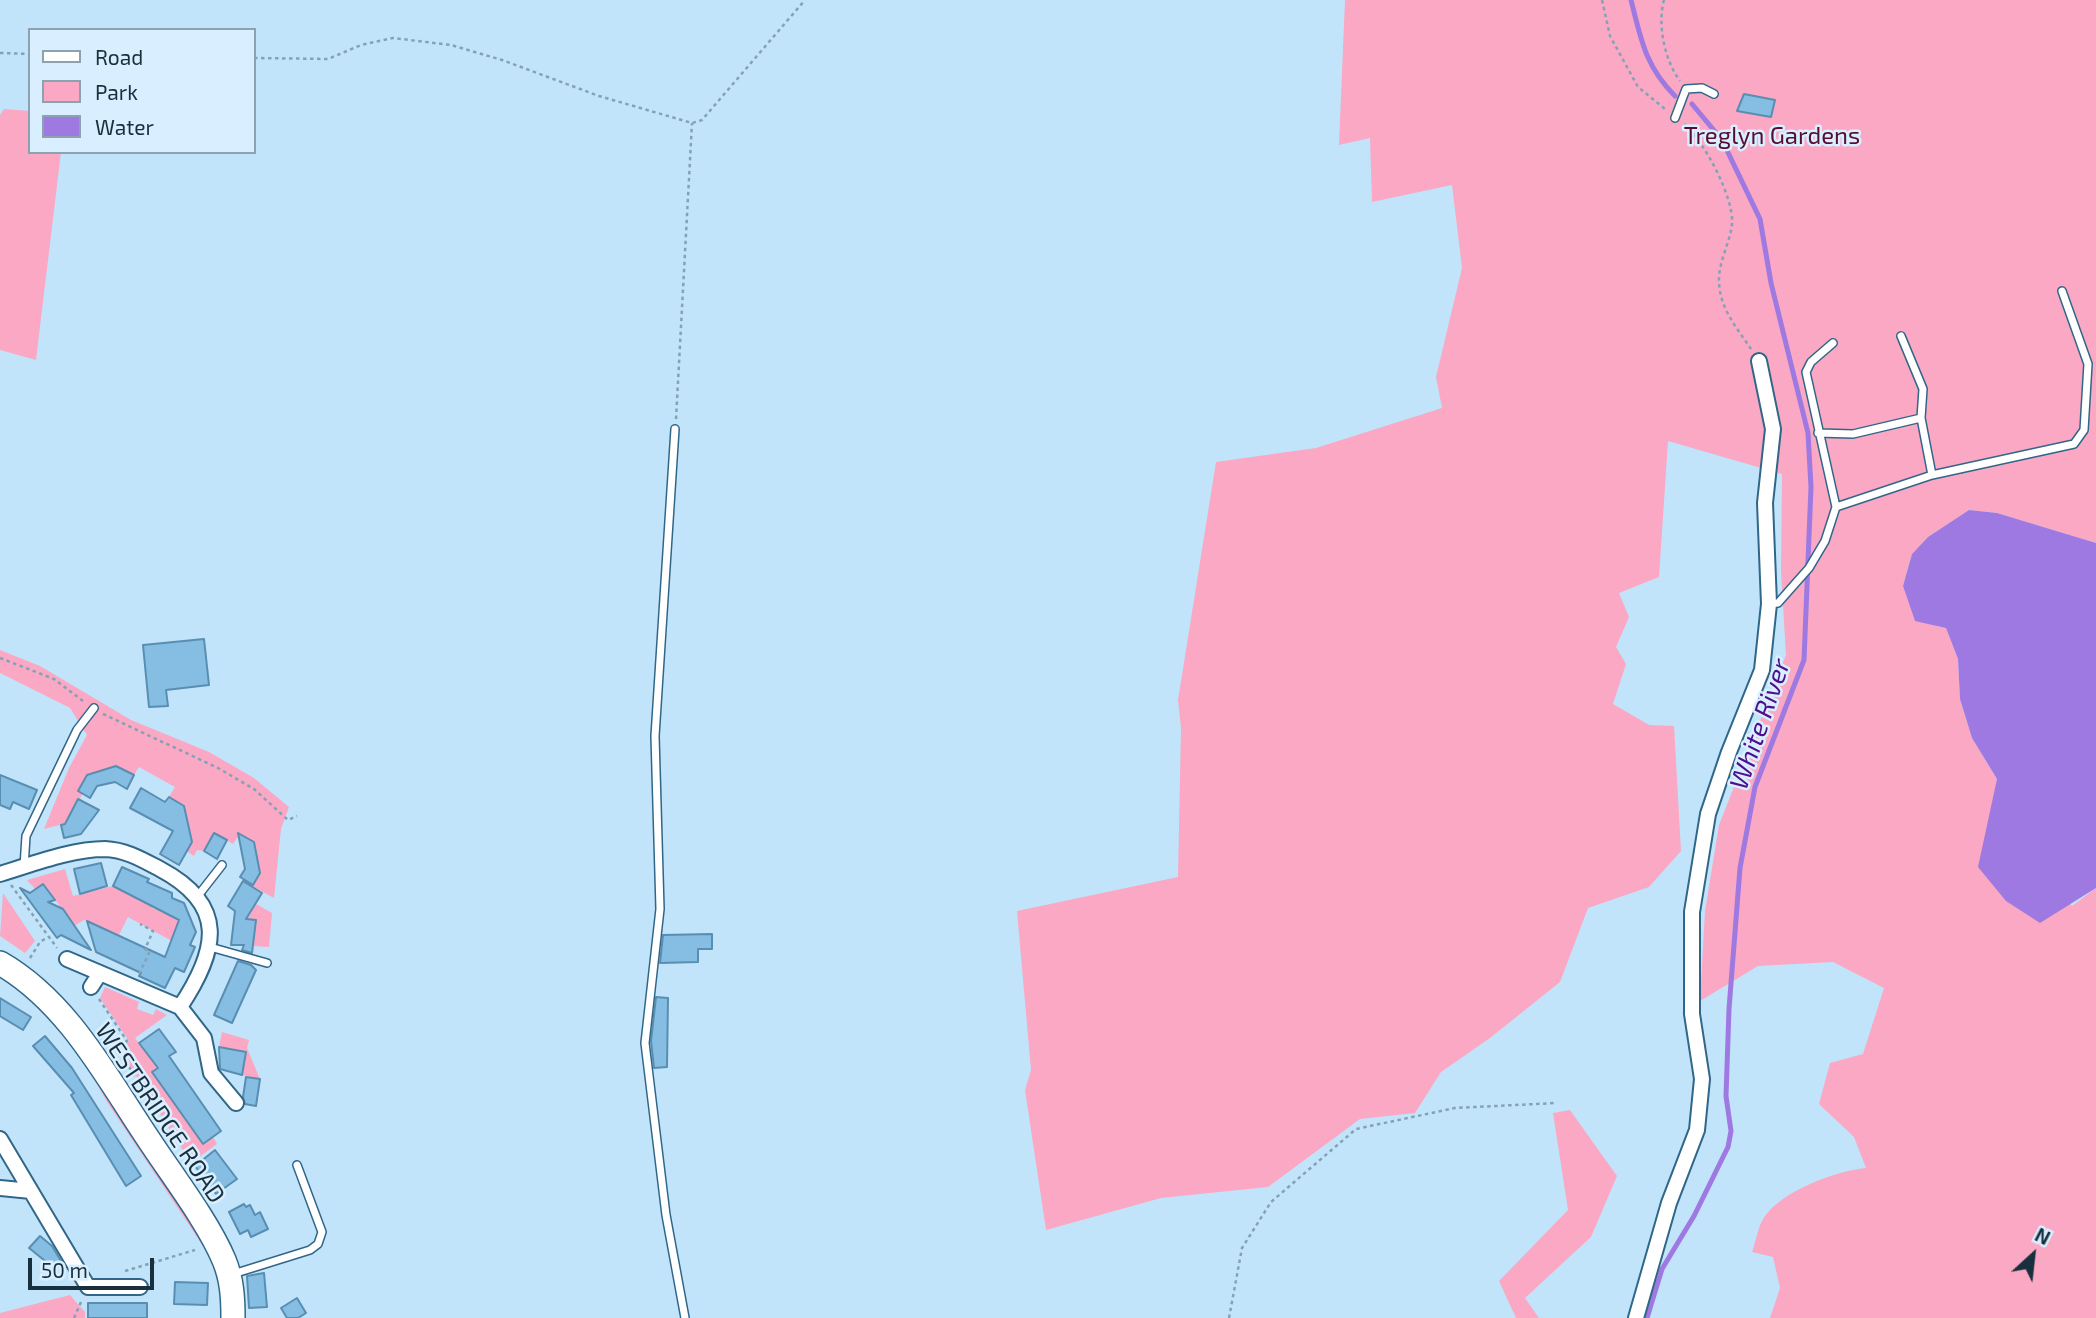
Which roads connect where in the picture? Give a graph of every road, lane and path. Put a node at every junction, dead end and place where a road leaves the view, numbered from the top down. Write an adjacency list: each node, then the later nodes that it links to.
1 (806, 0): 10 (path)
2 (1602, 0): 9 (path)
3 (1664, 0): 7 (path)
4 (0, 53): 5 (path)
5 (28, 54)
6 (256, 58): 10 (path)
7 (1685, 91): 8 (lane); 9 (lane)
8 (1714, 94)
9 (1675, 118): 14 (path)
10 (692, 123): 16 (path)
11 (2062, 291): 18 (lane)
12 (1901, 336): 15 (lane)
13 (1833, 343): 17 (lane)
14 (1759, 361): 20 (street)
15 (1921, 418): 17 (lane); 18 (lane)
16 (675, 429): 53 (lane)
17 (1818, 433): 19 (lane)
18 (1932, 475): 19 (lane)
19 (1836, 507): 20 (lane)
20 (1769, 604): 55 (street)
21 (0, 658): 22 (path)
22 (94, 708): 23 (path); 25 (lane)
23 (297, 816)
24 (222, 865): 27 (lane)
25 (24, 867): 26 (street); 27 (street)
26 (1, 874): 29 (path)
27 (196, 897): 30 (street)
28 (140, 924): 36 (path)
29 (48, 937): 31 (path); 32 (path)
30 (210, 947): 34 (lane); 38 (street)
31 (30, 958)
32 (67, 959): 35 (street)
33 (0, 963): 48 (main road, WESTBRIDGE ROAD)
34 (267, 963)
35 (100, 973): 37 (street); 38 (street)
36 (138, 977)
37 (91, 987): 41 (path)
38 (180, 1007): 40 (street)
39 (1556, 1103): 54 (path)
40 (236, 1104)
41 (160, 1119)
42 (0, 1139): 45 (street)
43 (297, 1165): 48 (lane)
44 (0, 1188): 45 (street)
45 (31, 1191): 49 (street)
46 (198, 1249): 47 (path)
47 (116, 1273)
48 (229, 1275): 52 (main road, WESTBRIDGE ROAD)
49 (140, 1287)
50 (81, 1303): 51 (path)
51 (74, 1318)
52 (233, 1318)
53 (685, 1318)
54 (1229, 1318)
55 (1636, 1318)

